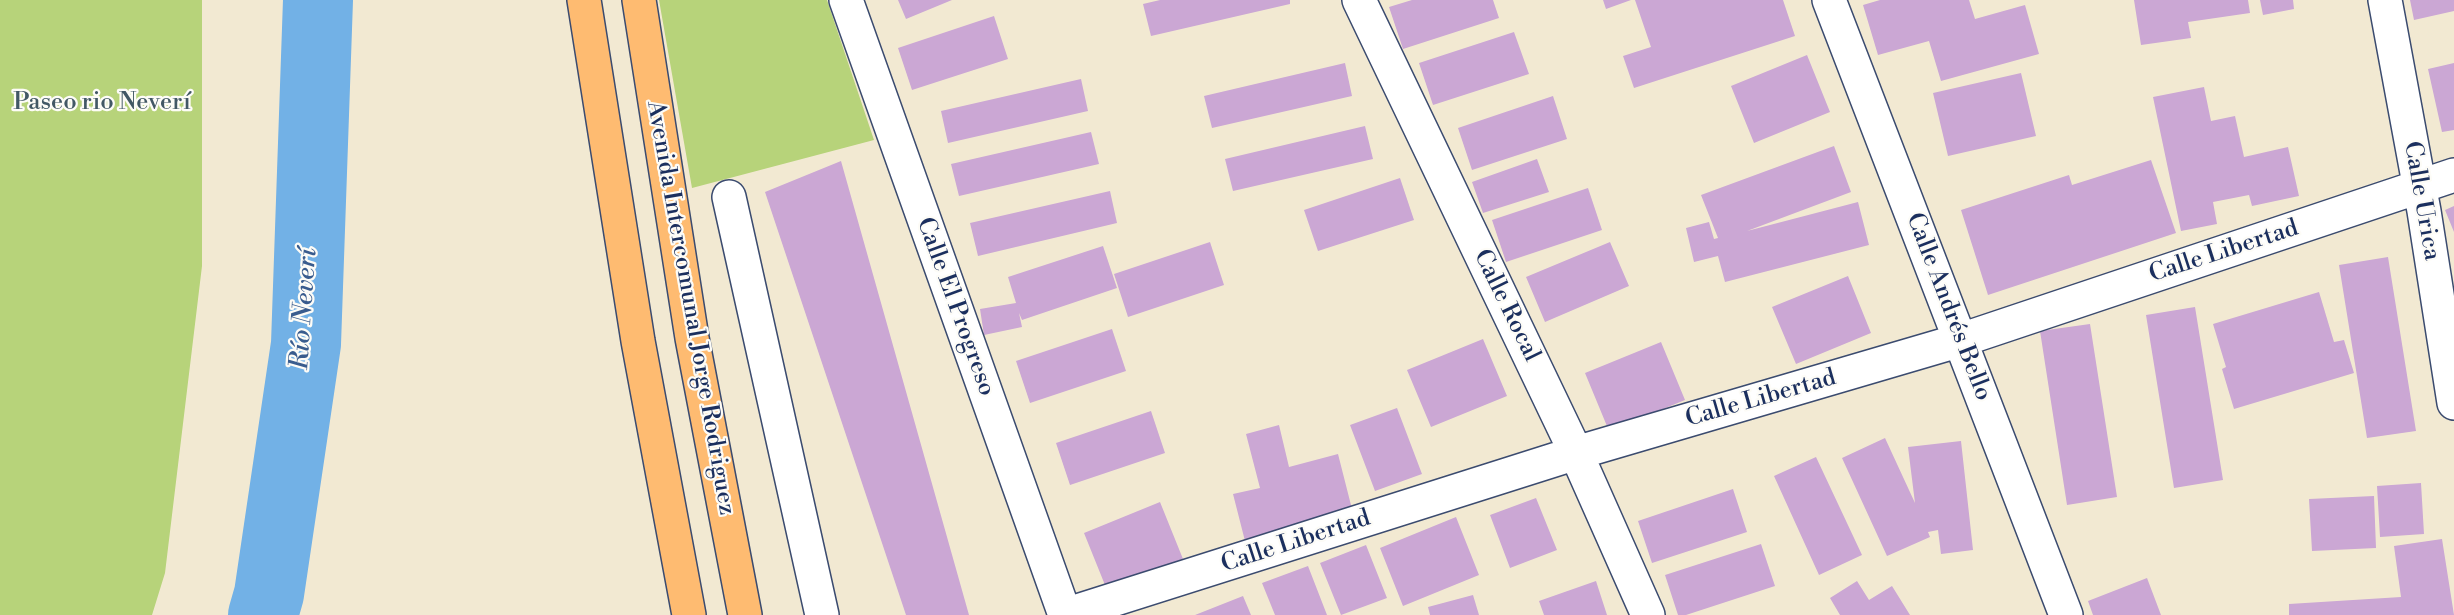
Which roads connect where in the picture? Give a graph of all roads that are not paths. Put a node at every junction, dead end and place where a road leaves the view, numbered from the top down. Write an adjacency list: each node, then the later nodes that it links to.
1 (584, 0): 13 (main road)
2 (639, 0): 14 (main road, Avenida Intercomunal Jorge Rodriguez)
3 (846, 0): 16 (street, Calle El Progreso)
4 (1359, 0): 12 (street, Calle Rocal)
5 (1829, 0): 10 (street, Calle Andrés Bello)
6 (2385, 0): 8 (street, Calle Urica)
7 (2454, 175): 8 (street, Calle Libertad)
8 (2420, 186): 10 (street, Calle Libertad); 11 (street, Calle Urica)
9 (729, 197): 15 (street)
10 (1961, 340): 12 (street, Calle Libertad); 18 (street, Calle Andrés Bello)
11 (2454, 403)
12 (1576, 453): 16 (street, Calle Libertad); 17 (street, Calle Rocal)
13 (689, 615)
14 (745, 615)
15 (822, 615)
16 (1065, 615)
17 (1648, 615)
18 (2066, 615)

